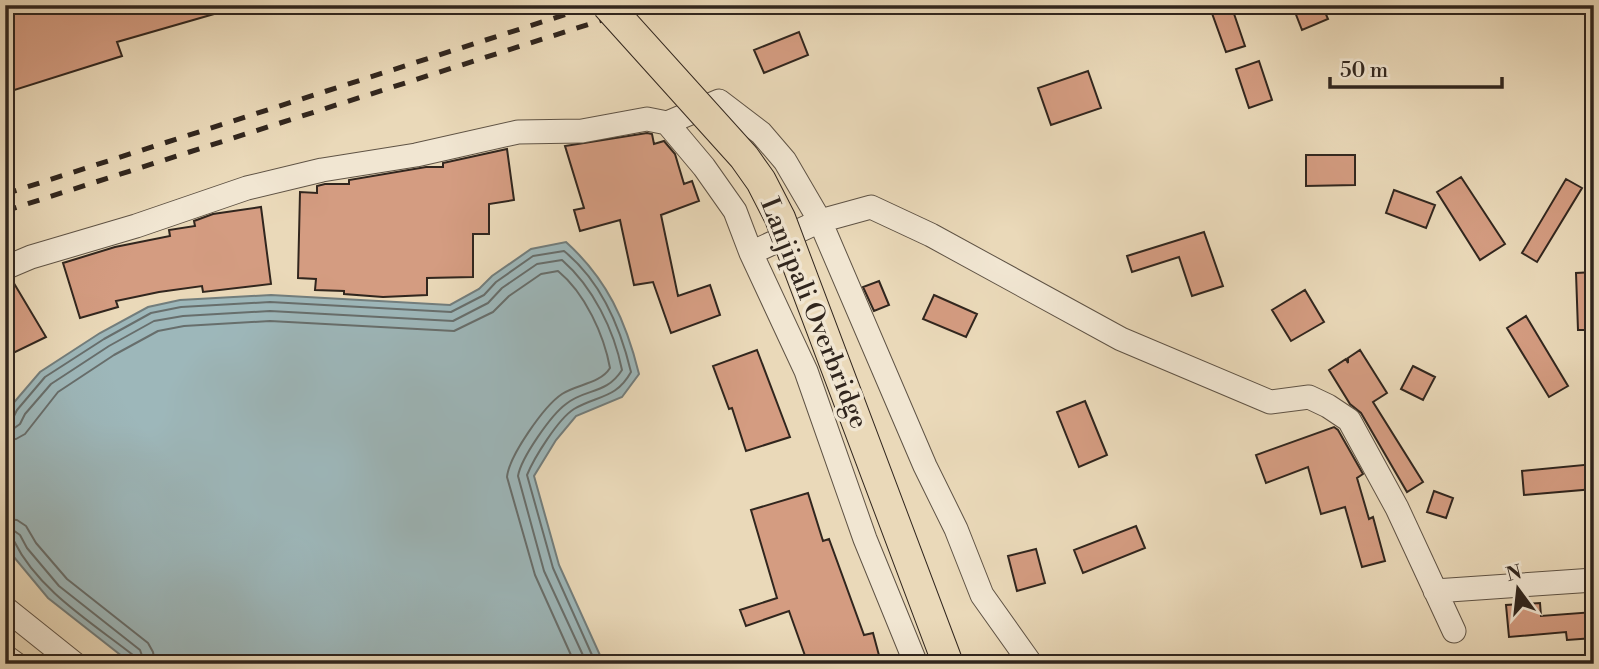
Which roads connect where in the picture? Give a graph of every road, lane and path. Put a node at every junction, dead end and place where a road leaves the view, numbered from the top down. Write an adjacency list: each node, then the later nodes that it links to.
1 (607, 5): 14 (main road, Lanjipali Overbridge, bridge)
2 (667, 123): 3 (street); 4 (street); 5 (street)
3 (820, 221): 4 (street); 7 (street); 15 (street)
4 (751, 253): 13 (street)
5 (5, 268)
6 (1594, 580): 7 (street)
7 (1435, 591): 9 (street)
8 (5, 608): 12 (street)
9 (1454, 631)
10 (5, 656): 11 (street)
11 (16, 664)
12 (75, 664)
13 (916, 664)
14 (948, 664)
15 (1031, 664)

